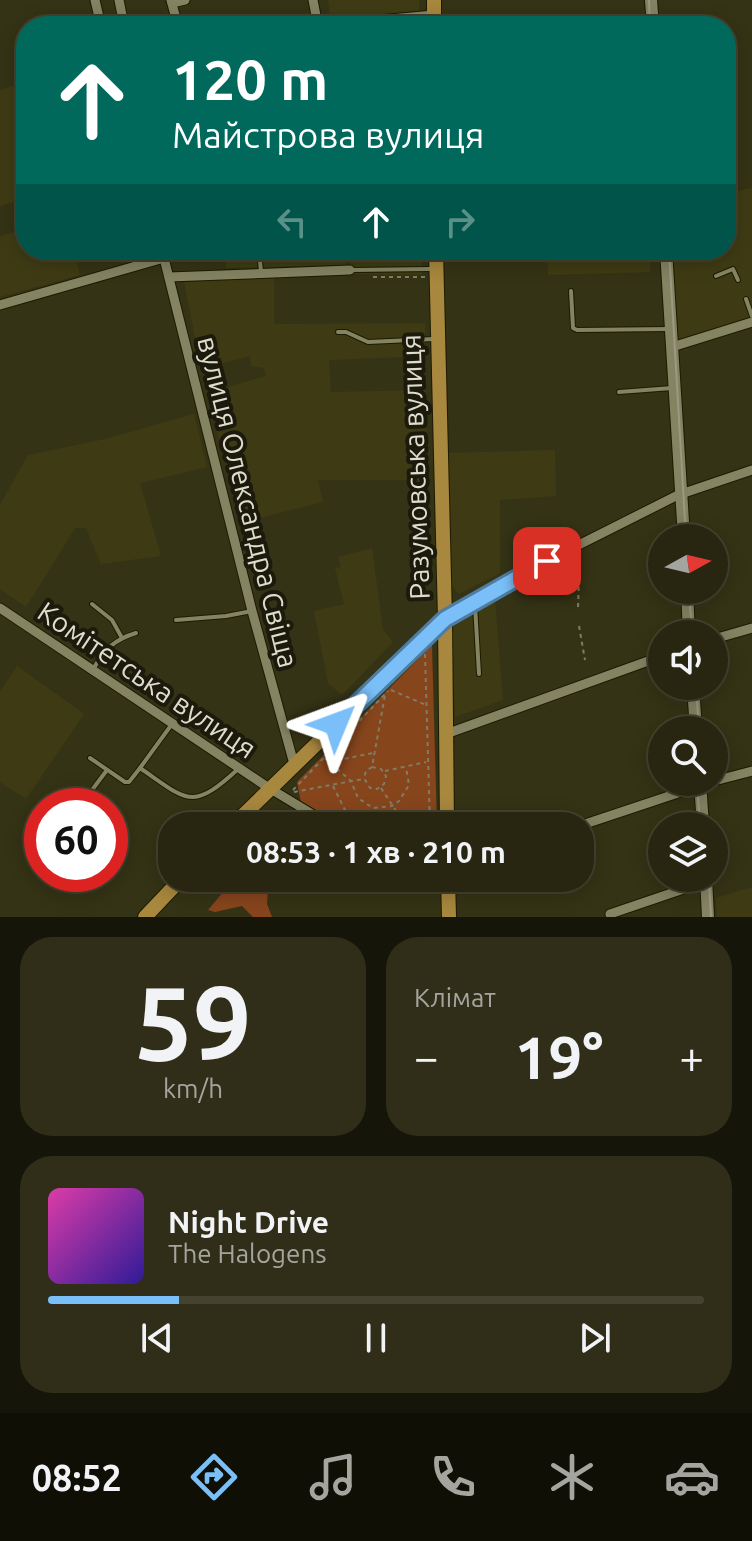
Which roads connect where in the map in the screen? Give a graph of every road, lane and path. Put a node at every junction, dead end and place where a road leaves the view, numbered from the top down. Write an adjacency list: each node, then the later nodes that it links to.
1 (119, 0): 4 (street)
2 (185, 0): 3 (street)
3 (172, 2)
4 (122, 15)
5 (144, 260): 18 (street)
6 (165, 260): 14 (street, вулиця Олександра Свіща)
7 (260, 260): 12 (lane)
8 (436, 260): 10 (main road, Разумовська вулиця)
9 (667, 260): 20 (main road)
10 (436, 269): 11 (lane); 22 (main road, Разумовська вулиця)
11 (350, 270): 12 (street)
12 (261, 273): 14 (street)
13 (716, 276): 15 (lane)
14 (169, 277): 34 (street, вулиця Олександра Свіща)
15 (738, 280)
16 (571, 291): 20 (lane)
17 (746, 299): 19 (lane)
18 (0, 305)
19 (752, 319): 23 (street)
20 (671, 329): 23 (main road)
21 (338, 332): 22 (lane)
22 (437, 339): 35 (main road, Разумовська вулиця)
23 (672, 347): 24 (main road)
24 (674, 388): 25 (lane); 27 (main road)
25 (619, 392)
26 (752, 470): 27 (street)
27 (681, 494): 28 (main road); 30 (street)
28 (683, 524)
29 (574, 564): 33 (path)
30 (475, 600): 35 (street); 46 (lane)
31 (92, 604): 41 (lane)
32 (0, 608): 45 (street, Комітетська вулиця)
33 (578, 609)
34 (252, 611): 36 (lane); 56 (street, вулиця Олександра Свіща)
35 (445, 619): 50 (main road, Разумовська вулиця); 56 (main road)
36 (176, 620)
37 (579, 626): 42 (path)
38 (752, 628): 40 (street)
39 (136, 633): 41 (lane)
40 (728, 635)
41 (122, 638): 45 (lane)
42 (585, 660)
43 (648, 661): 50 (street)
44 (416, 662): 48 (path)
45 (93, 670): 49 (street, Комітетська вулиця)
46 (479, 674)
47 (385, 695): 48 (path); 51 (path); 53 (path)
48 (426, 705): 55 (path)
49 (172, 724): 59 (lane); 60 (street, Комітетська вулиця)
50 (446, 734): 78 (main road, Разумовська вулиця)
51 (374, 753): 54 (path); 57 (path)
52 (90, 758): 61 (lane)
53 (324, 758): 54 (path); 67 (path)
54 (329, 762): 66 (path)
55 (427, 762): 58 (path); 77 (path)
56 (294, 764): 70 (main road)
57 (372, 767): 63 (path); 65 (path)
58 (406, 767): 63 (path); 72 (path)
59 (140, 768): 60 (lane); 61 (lane)
60 (239, 768): 70 (street, Комітетська вулиця)
61 (107, 770): 69 (lane)
62 (752, 771): 64 (street)
63 (384, 772): 68 (path)
64 (728, 777)
65 (364, 778): 66 (path); 68 (path)
66 (351, 781): 67 (path); 72 (path)
67 (333, 785): 75 (path)
68 (381, 787): 72 (path)
69 (94, 788)
70 (269, 788): 73 (main road); 74 (street, Комітетська вулиця)
71 (668, 796): 79 (street)
72 (392, 806): 76 (path)
73 (246, 812)
74 (309, 812)
75 (346, 812)
76 (396, 812)
77 (429, 812)
78 (447, 812)
79 (594, 821)
80 (169, 892): 85 (main road)
81 (448, 892): 86 (main road)
82 (674, 892): 84 (street)
83 (707, 892): 87 (main road)
84 (610, 916)
85 (145, 917)
86 (449, 917)
87 (708, 917)

